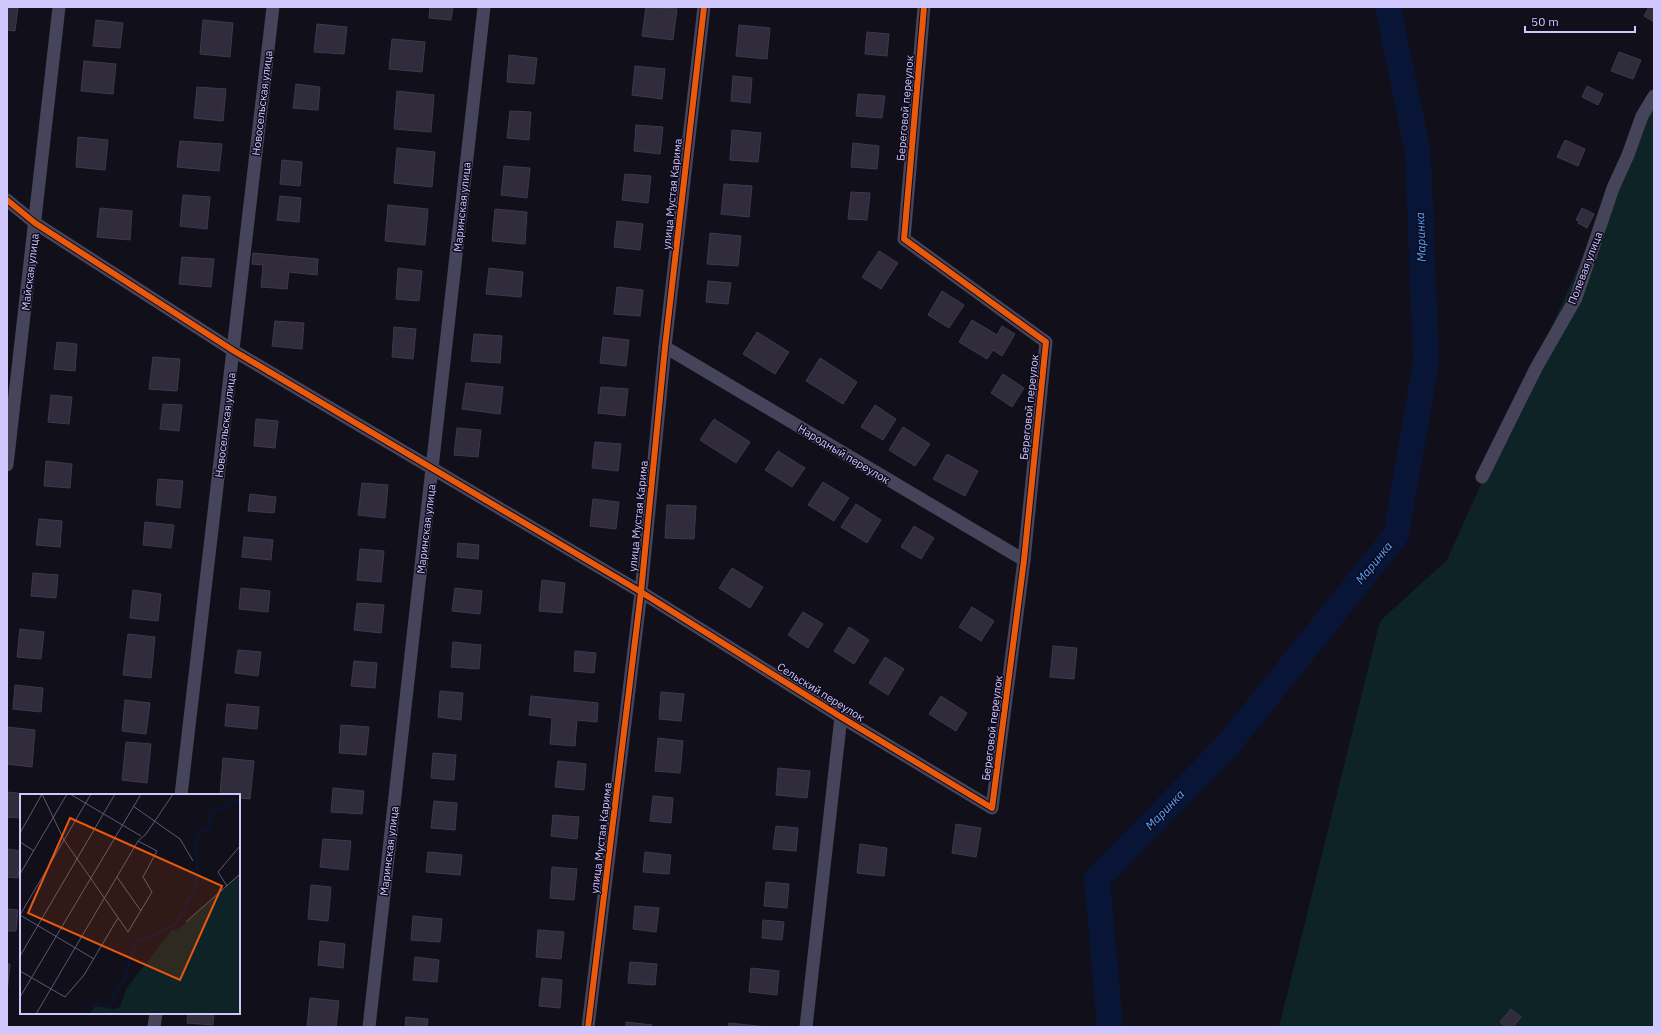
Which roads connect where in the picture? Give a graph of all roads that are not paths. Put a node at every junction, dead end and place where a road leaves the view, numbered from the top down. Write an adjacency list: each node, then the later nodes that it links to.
1 (59, 7): 8 (street, Майская улица)
2 (273, 7): 10 (street, Новосельская улица)
3 (484, 7): 12 (street, Маринская улица)
4 (704, 7): 9 (street, улица Мустая Карима)
5 (924, 7): 14 (street, Береговой переулок)
6 (1654, 96): 13 (street, Полевая улица)
7 (7, 200): 8 (street, Сельский переулок)
8 (35, 223): 10 (street, Сельский переулок); 11 (street, Майская улица)
9 (665, 348): 14 (street, Народный переулок); 15 (street, улица Мустая Карима)
10 (234, 351): 12 (street, Сельский переулок); 17 (street, Новосельская улица)
11 (7, 465)
12 (432, 470): 15 (street, Сельский переулок); 21 (street, Маринская улица)
13 (1482, 477)
14 (1024, 560): 18 (street, Береговой переулок)
15 (641, 592): 16 (street, Сельский переулок); 22 (street, улица Мустая Карима)
16 (841, 717): 18 (street, Сельский переулок); 23 (street, Сельский переулок)
17 (181, 794)
18 (992, 808)
19 (156, 1014): 20 (street)
20 (154, 1027)
21 (369, 1027)
22 (588, 1027)
23 (806, 1027)

